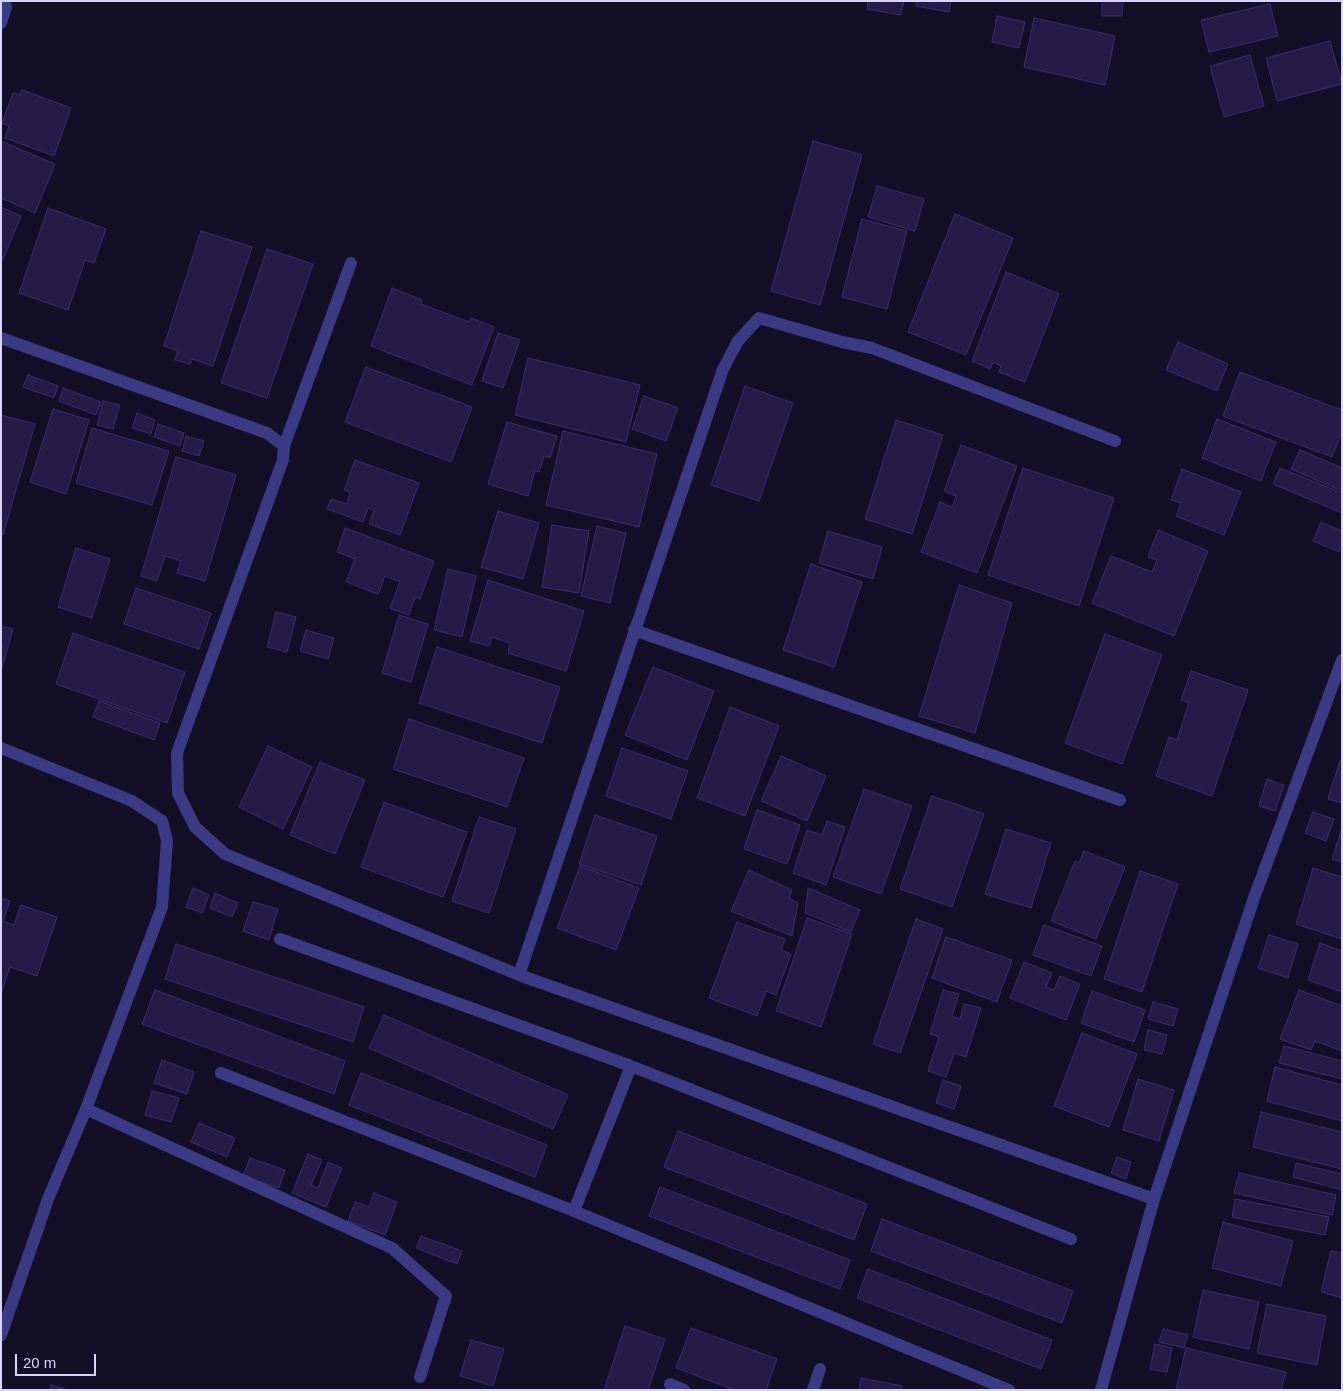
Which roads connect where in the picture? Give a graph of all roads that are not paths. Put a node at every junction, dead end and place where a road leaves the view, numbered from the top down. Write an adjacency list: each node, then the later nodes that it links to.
1 (6, 7): 2 (street)
2 (1, 23)
3 (351, 263): 6 (street)
4 (1, 338): 6 (street)
5 (1114, 441): 7 (street)
6 (284, 446): 12 (street)
7 (634, 630): 10 (street); 12 (street)
8 (1342, 660): 16 (street)
9 (1, 748): 15 (street)
10 (1120, 800)
11 (280, 939): 13 (street)
12 (519, 975): 16 (street)
13 (631, 1066): 17 (street); 18 (street)
14 (221, 1074): 17 (street)
15 (86, 1109): 19 (street); 21 (street)
16 (1154, 1200): 26 (street)
17 (574, 1211): 25 (street)
18 (1071, 1239)
19 (1, 1335)
20 (820, 1369): 24 (street)
21 (420, 1377)
22 (670, 1384): 23 (street)
23 (684, 1390)
24 (813, 1390)
25 (1010, 1390)
26 (1101, 1390)

